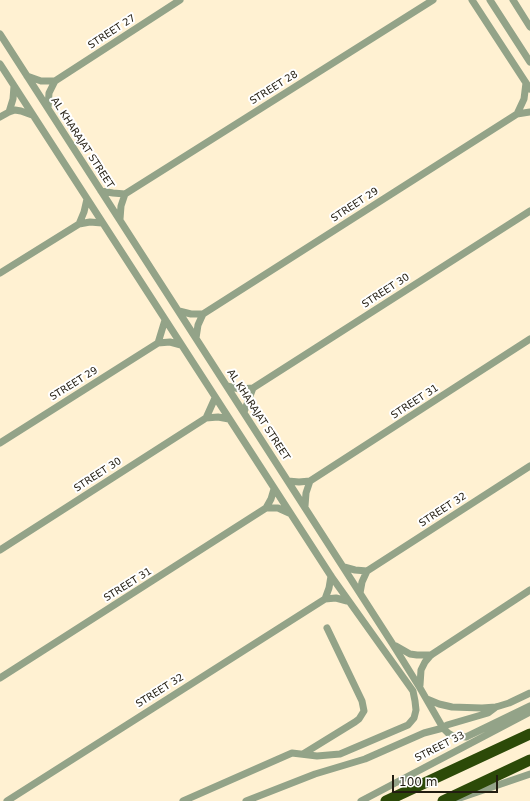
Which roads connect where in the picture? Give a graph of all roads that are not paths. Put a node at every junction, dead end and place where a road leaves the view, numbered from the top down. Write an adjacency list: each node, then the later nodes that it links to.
1 (180, 0): 11 (street, STREET 27)
2 (433, 0): 22 (street, STREET 28)
3 (472, 0): 12 (street)
4 (490, 0): 8 (street)
5 (513, 0): 6 (street)
6 (530, 27)
7 (0, 34): 10 (street, AL KHARAJAT STREET)
8 (530, 62)
9 (0, 64): 13 (street)
10 (28, 76): 11 (street); 15 (street, AL KHARAJAT STREET)
11 (55, 81): 15 (street)
12 (526, 82): 14 (street); 18 (street)
13 (14, 86): 16 (street); 19 (street)
14 (530, 89)
15 (48, 108): 21 (street, AL KHARAJAT STREET)
16 (9, 112): 19 (street); 20 (street)
17 (530, 112): 18 (street, STREET 29)
18 (517, 114): 30 (street, STREET 29)
19 (32, 115): 23 (street)
20 (0, 117)
21 (101, 191): 22 (street); 25 (street, AL KHARAJAT STREET)
22 (125, 194): 25 (street)
23 (87, 199): 26 (street); 27 (street)
24 (530, 211): 37 (street, STREET 30)
25 (120, 219): 29 (street, AL KHARAJAT STREET)
26 (102, 223): 27 (street); 31 (street)
27 (79, 224): 28 (street)
28 (0, 273)
29 (179, 311): 30 (street); 32 (street, AL KHARAJAT STREET)
30 (203, 314): 32 (street)
31 (165, 320): 34 (street); 35 (street)
32 (196, 338): 36 (street, AL KHARAJAT STREET)
33 (530, 339): 45 (street, STREET 31)
34 (158, 343): 35 (street); 42 (street, STREET 29)
35 (181, 345): 38 (street)
36 (227, 386): 37 (street); 39 (street, AL KHARAJAT STREET)
37 (253, 388): 39 (street)
38 (215, 398): 40 (street); 41 (street)
39 (244, 412): 44 (street, AL KHARAJAT STREET)
40 (206, 418): 41 (street); 50 (street, STREET 30)
41 (229, 419): 46 (street)
42 (0, 443)
43 (530, 466): 52 (street, STREET 32)
44 (288, 481): 45 (street); 47 (street, AL KHARAJAT STREET)
45 (310, 481): 47 (street)
46 (274, 489): 48 (street); 49 (street)
47 (305, 506): 51 (street, AL KHARAJAT STREET)
48 (266, 508): 49 (street); 61 (street, STREET 31)
49 (290, 513): 53 (street)
50 (0, 550)
51 (344, 567): 52 (street); 55 (street, AL KHARAJAT STREET)
52 (367, 571): 55 (street)
53 (330, 576): 56 (street); 57 (street)
54 (530, 590): 60 (street)
55 (360, 593): 59 (street, AL KHARAJAT STREET)
56 (325, 598): 57 (street); 73 (street, STREET 32)
57 (347, 601): 70 (street)
58 (327, 628): 70 (street)
59 (392, 643): 60 (street); 62 (street, AL KHARAJAT STREET)
60 (430, 655): 62 (street)
61 (0, 678)
62 (420, 688): 64 (street, AL KHARAJAT STREET)
63 (530, 693): 66 (street)
64 (427, 699): 66 (street); 68 (street, AL KHARAJAT STREET)
65 (530, 706): 68 (street)
66 (496, 707): 68 (street)
67 (530, 712): 76 (street, STREET 33)
68 (445, 726): 75 (street)
69 (530, 734): 77 (highway)
70 (303, 754): 74 (street)
71 (530, 760): 78 (highway)
72 (530, 774): 79 (street)
73 (7, 801)
74 (183, 801)
75 (246, 801)
76 (361, 801)
77 (386, 801)
78 (443, 801)
79 (449, 801)

